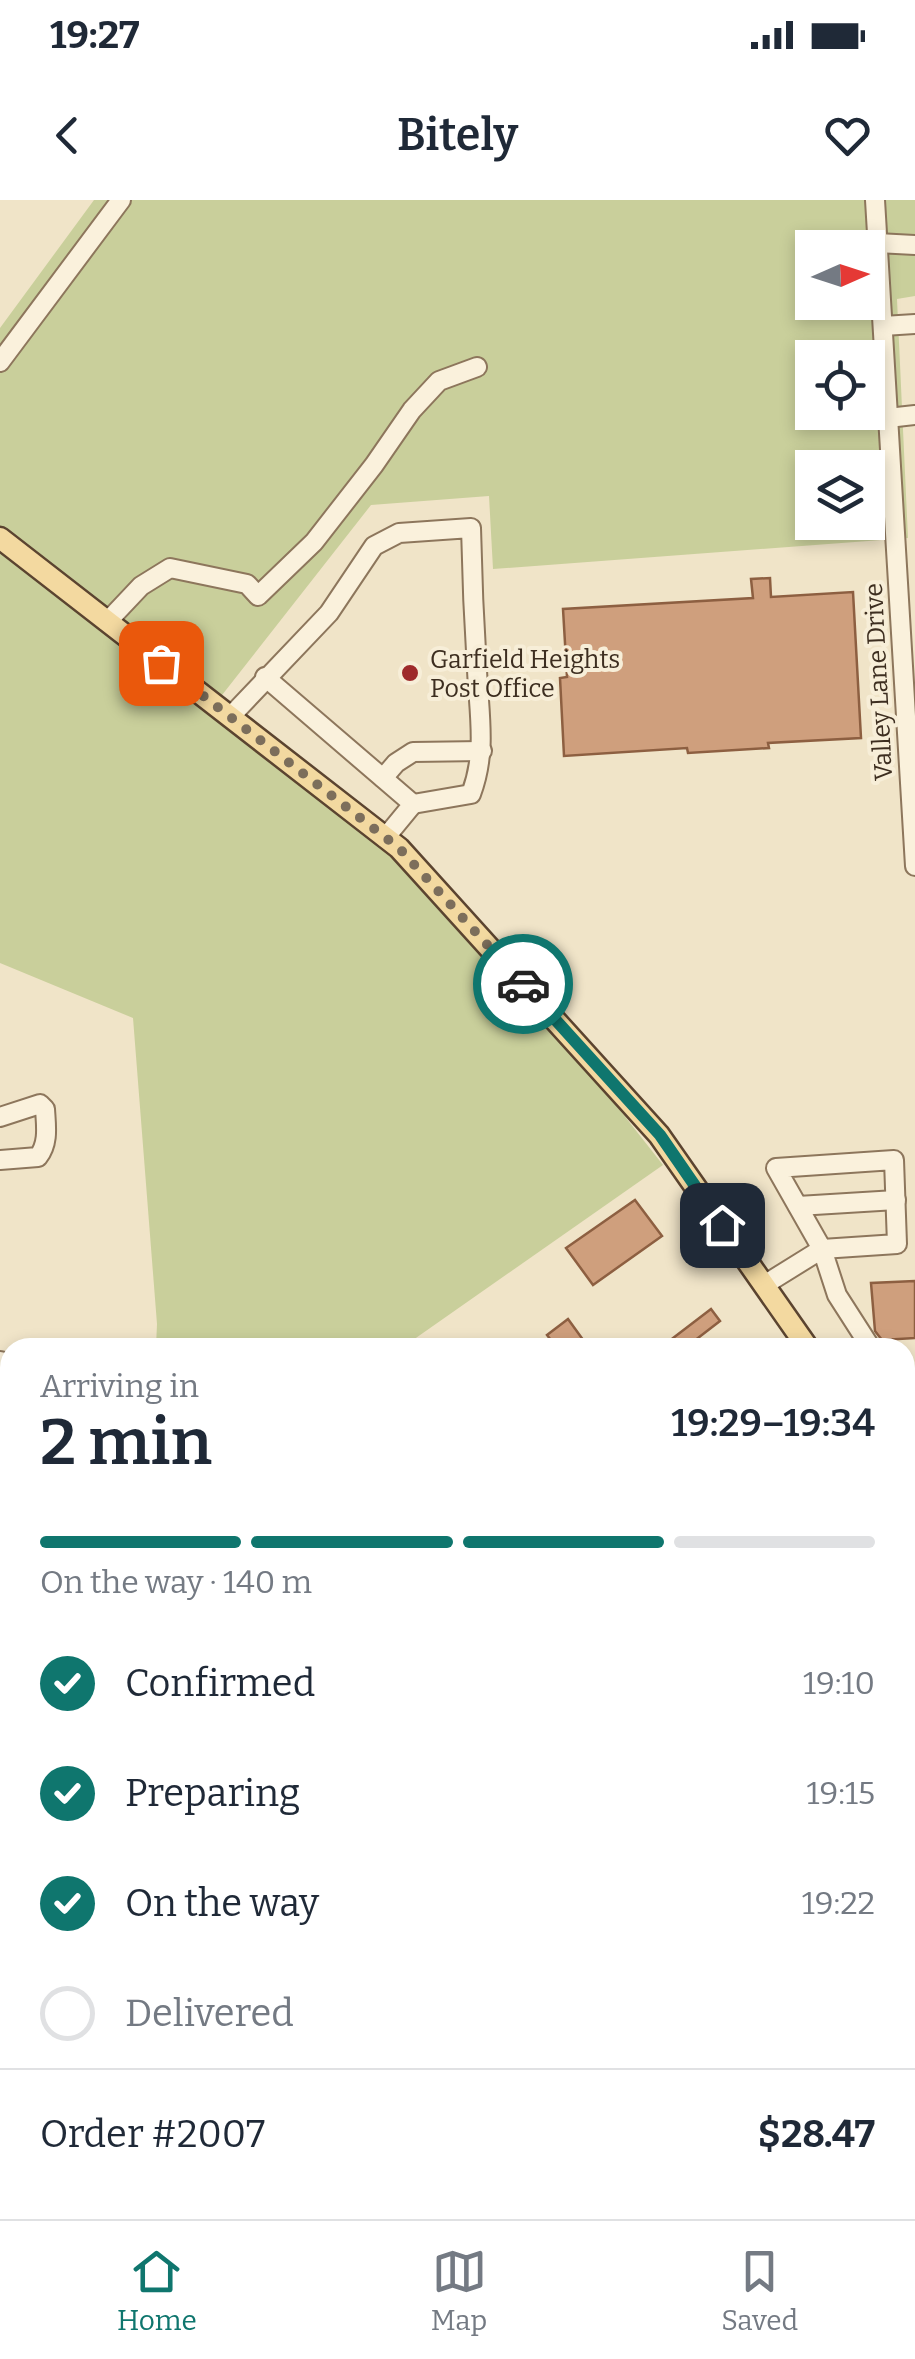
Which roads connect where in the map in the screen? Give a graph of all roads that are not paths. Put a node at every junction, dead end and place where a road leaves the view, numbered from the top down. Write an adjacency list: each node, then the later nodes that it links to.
1 (121, 200): 8 (street)
2 (874, 200): 3 (street, Valley Lane Drive)
3 (875, 230)
4 (885, 243): 5 (street)
5 (915, 245)
6 (883, 320): 7 (street); 11 (street, Valley Lane Drive)
7 (915, 324)
8 (0, 362)
9 (477, 367): 14 (street)
10 (915, 415): 11 (street)
11 (888, 418): 13 (street, Valley Lane Drive)
12 (0, 538): 14 (main road)
13 (907, 615): 17 (street, Valley Lane Drive)
14 (107, 622): 16 (main road)
15 (265, 677): 16 (street); 18 (street); 19 (street)
16 (230, 717): 21 (main road)
17 (911, 742): 22 (street, Valley Lane Drive)
18 (482, 751): 19 (street); 20 (street)
19 (383, 778): 20 (street)
20 (413, 804): 21 (street)
21 (385, 838): 28 (main road)
22 (915, 866)
23 (0, 1117): 24 (street)
24 (0, 1160)
25 (896, 1200): 26 (street); 26 (street); 27 (street)
26 (798, 1206): 27 (street)
27 (822, 1249): 28 (street); 30 (street)
28 (764, 1285): 29 (main road)
29 (801, 1338)
30 (865, 1338)

